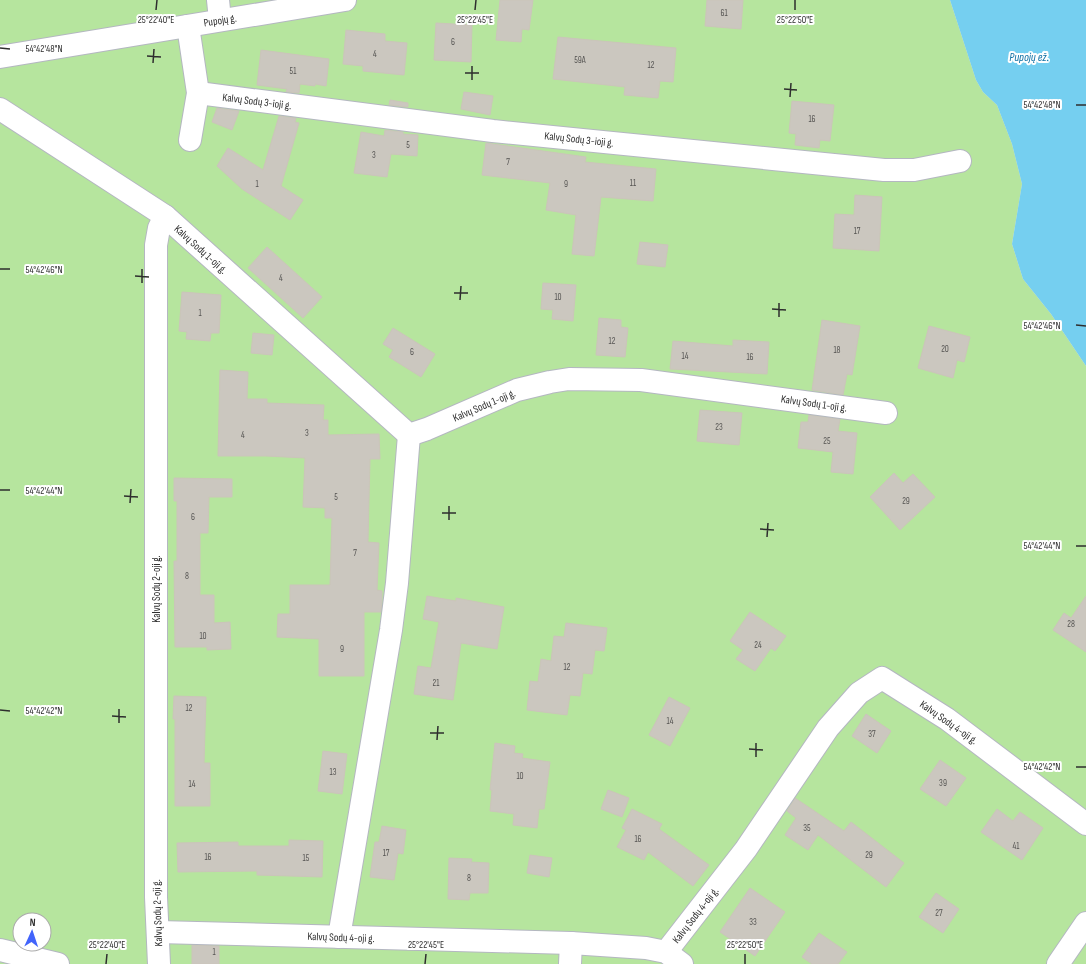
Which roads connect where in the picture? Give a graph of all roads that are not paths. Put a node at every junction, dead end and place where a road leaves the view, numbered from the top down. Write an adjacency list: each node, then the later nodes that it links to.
1 (345, 0): 2 (street, Pupojų g.)
2 (219, 10): 3 (street, Pupojų g.)
3 (188, 26): 4 (street, Pupojų g.); 5 (street)
4 (0, 56)
5 (198, 93): 7 (street); 8 (street, Kalvų Sodų 3-ioji g.)
6 (0, 109): 9 (street, Kalvų Sodų 1-oji g.)
7 (190, 140)
8 (960, 162)
9 (165, 216): 11 (street, Kalvų Sodų 1-oji g.); 14 (street, Kalvų Sodų 2-oji g.)
10 (886, 412): 11 (street, Kalvų Sodų 1-oji g.)
11 (409, 435): 15 (street)
12 (1086, 824): 18 (street, Kalvų Sodų 4-oji g.)
13 (1086, 923): 21 (street)
14 (158, 932): 15 (street, Kalvų Sodų 4-oji g.); 20 (street, Kalvų Sodų 2-oji g.)
15 (340, 937): 17 (street, Kalvų Sodų 4-oji g.)
16 (0, 950): 19 (street)
17 (570, 953): 18 (street, Kalvų Sodų 4-oji g.)
18 (674, 958)
19 (58, 964)
20 (158, 964)
21 (1058, 964)

